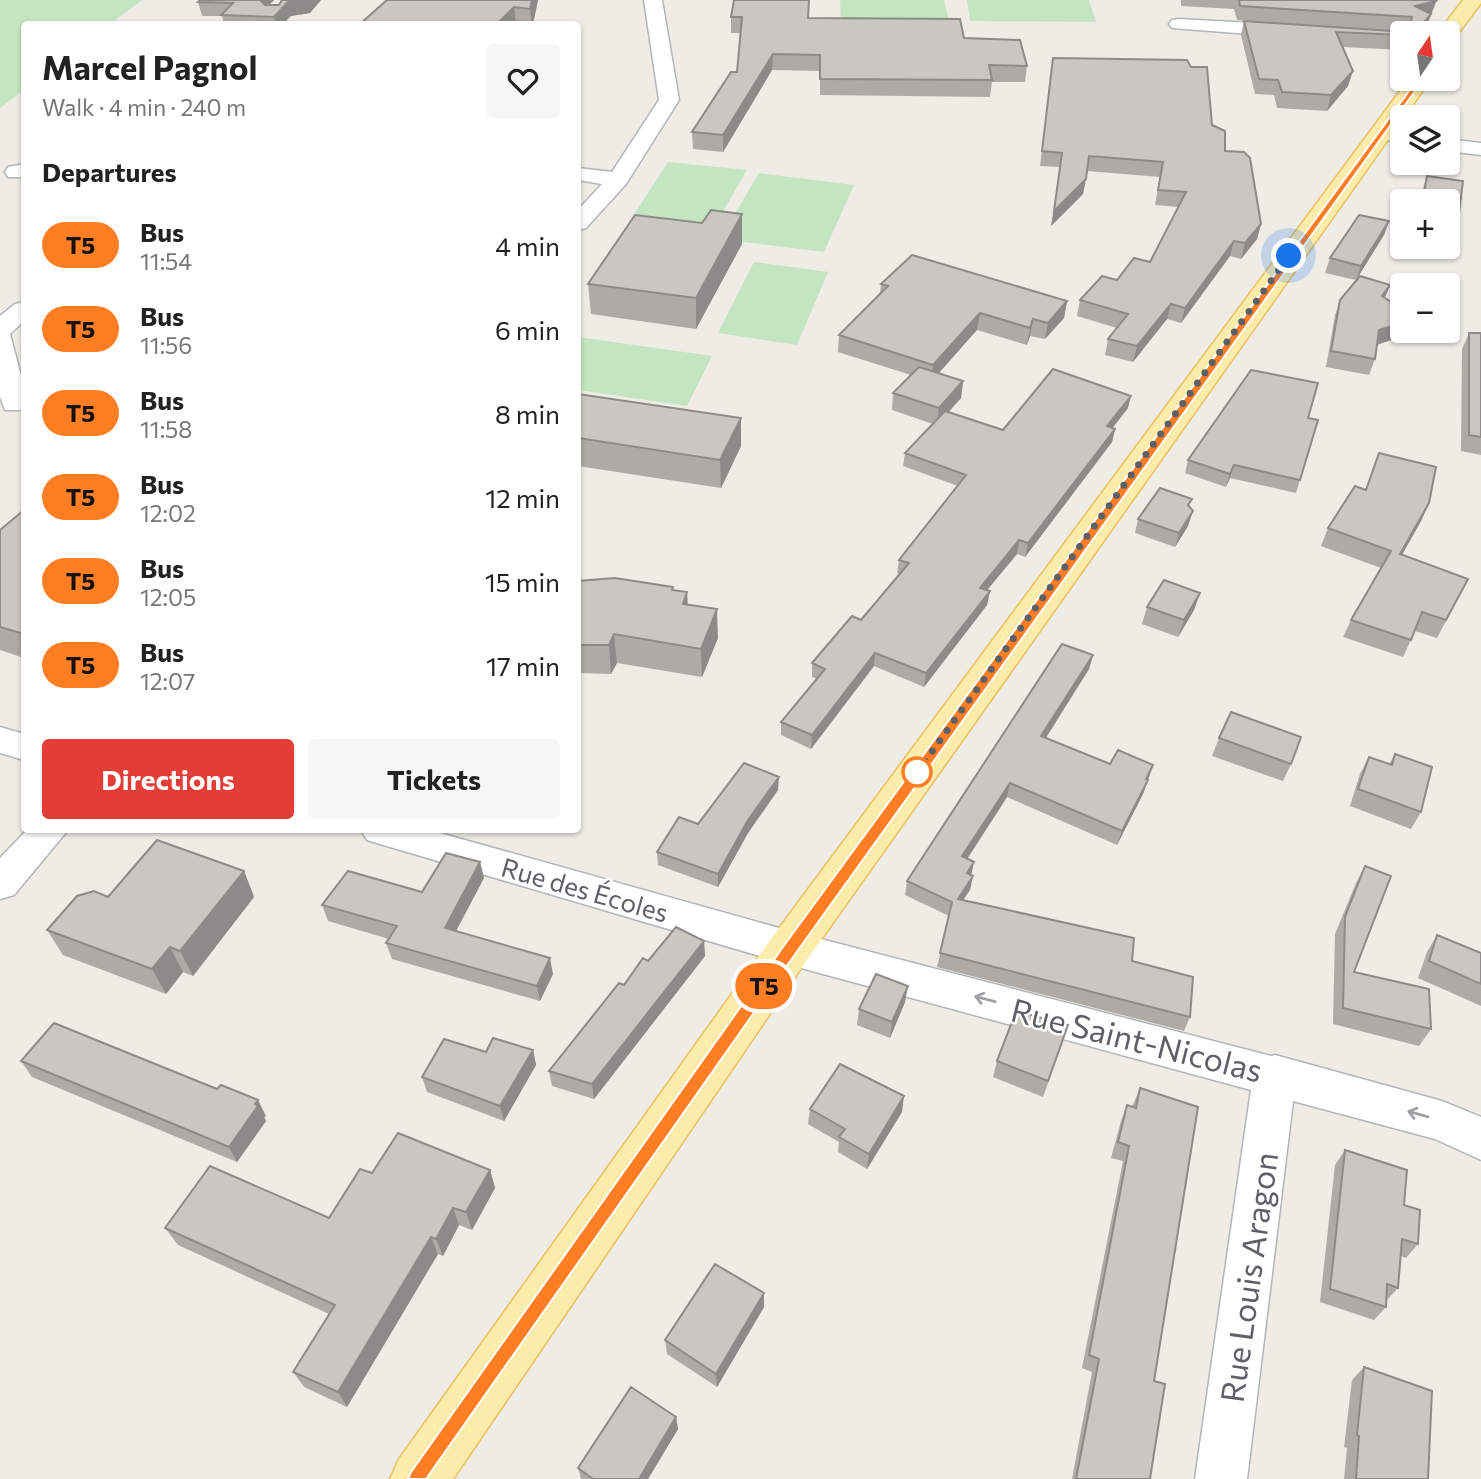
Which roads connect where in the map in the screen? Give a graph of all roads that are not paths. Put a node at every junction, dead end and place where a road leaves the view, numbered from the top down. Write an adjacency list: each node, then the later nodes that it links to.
1 (653, 0): 10 (street)
2 (1473, 0): 3 (main road)
3 (1457, 21)
4 (1178, 24): 5 (street)
5 (1313, 32)
6 (1390, 136): 22 (main road)
7 (1460, 147): 8 (street)
8 (1481, 149)
9 (581, 174): 10 (street)
10 (618, 179): 11 (street)
11 (581, 225)
12 (21, 312): 13 (street)
13 (0, 329)
14 (0, 338): 15 (street)
15 (16, 374): 16 (street)
16 (13, 405)
17 (0, 740): 18 (street)
18 (21, 746)
19 (46, 833): 21 (street)
20 (390, 833): 22 (street, Rue des Écoles)
21 (0, 884)
22 (790, 948): 23 (street, Rue Saint-Nicolas, one-way to 22); 25 (main road)
23 (1275, 1074): 24 (street, Rue Saint-Nicolas, one-way to 23); 26 (street, Rue Louis Aragon)
24 (1481, 1139)
25 (419, 1479)
26 (1221, 1479)

